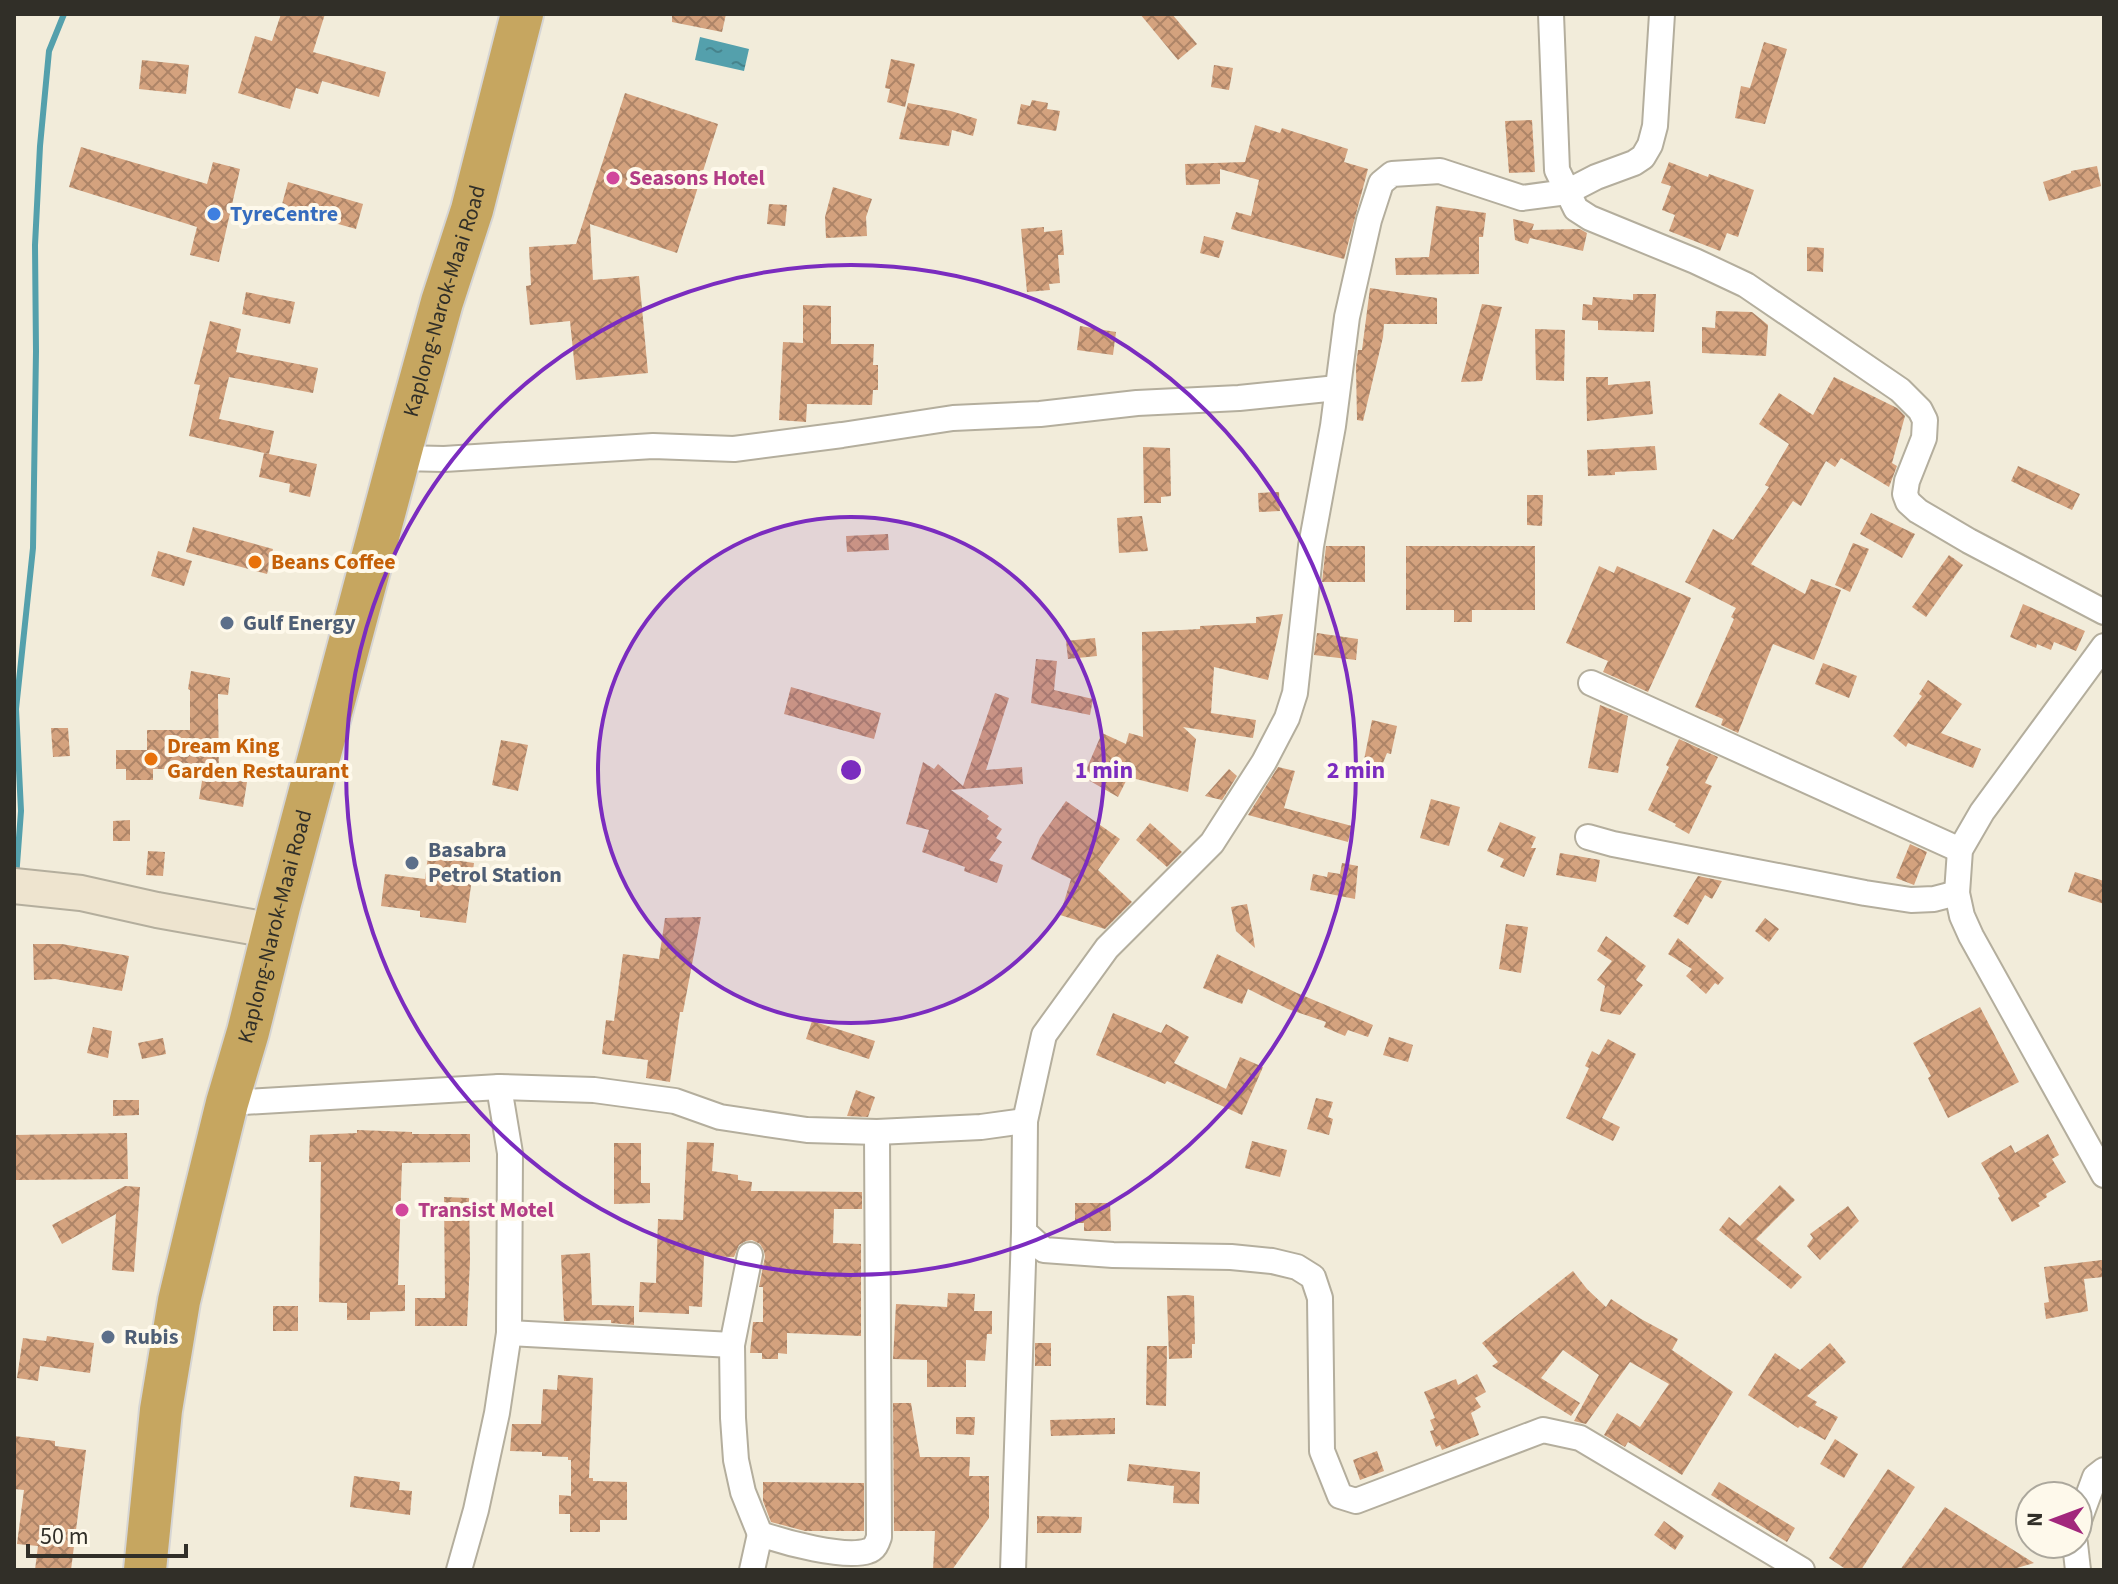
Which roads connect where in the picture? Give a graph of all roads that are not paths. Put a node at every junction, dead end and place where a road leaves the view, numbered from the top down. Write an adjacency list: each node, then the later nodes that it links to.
1 (522, 14): 6 (highway, Kaplong-Narok-Maai Road)
2 (1551, 14): 4 (street)
3 (1662, 14): 4 (street)
4 (1567, 192): 5 (street); 7 (street)
5 (1337, 388): 6 (street); 17 (street)
6 (399, 458): 14 (highway, Kaplong-Narok-Maai Road)
7 (2104, 612)
8 (2104, 646): 11 (street)
9 (1591, 683): 11 (street)
10 (1588, 837): 13 (street)
11 (1960, 850): 13 (street)
12 (14, 886): 14 (street)
13 (1957, 893): 19 (street)
14 (274, 931): 16 (highway, Kaplong-Narok-Maai Road)
15 (499, 1087): 16 (street); 18 (street); 22 (street)
16 (227, 1103): 26 (highway, Kaplong-Narok-Maai Road)
17 (1025, 1121): 18 (street); 20 (street)
18 (877, 1132): 25 (street)
19 (2104, 1175)
20 (1024, 1232): 30 (street); 31 (street)
21 (750, 1255): 23 (street)
22 (509, 1333): 23 (street); 27 (street)
23 (732, 1345): 24 (street)
24 (760, 1534): 25 (street); 28 (street)
25 (876, 1545): 29 (street)
26 (145, 1570)
27 (459, 1570)
28 (752, 1570)
29 (879, 1570)
30 (1013, 1570)
31 (1802, 1570)

